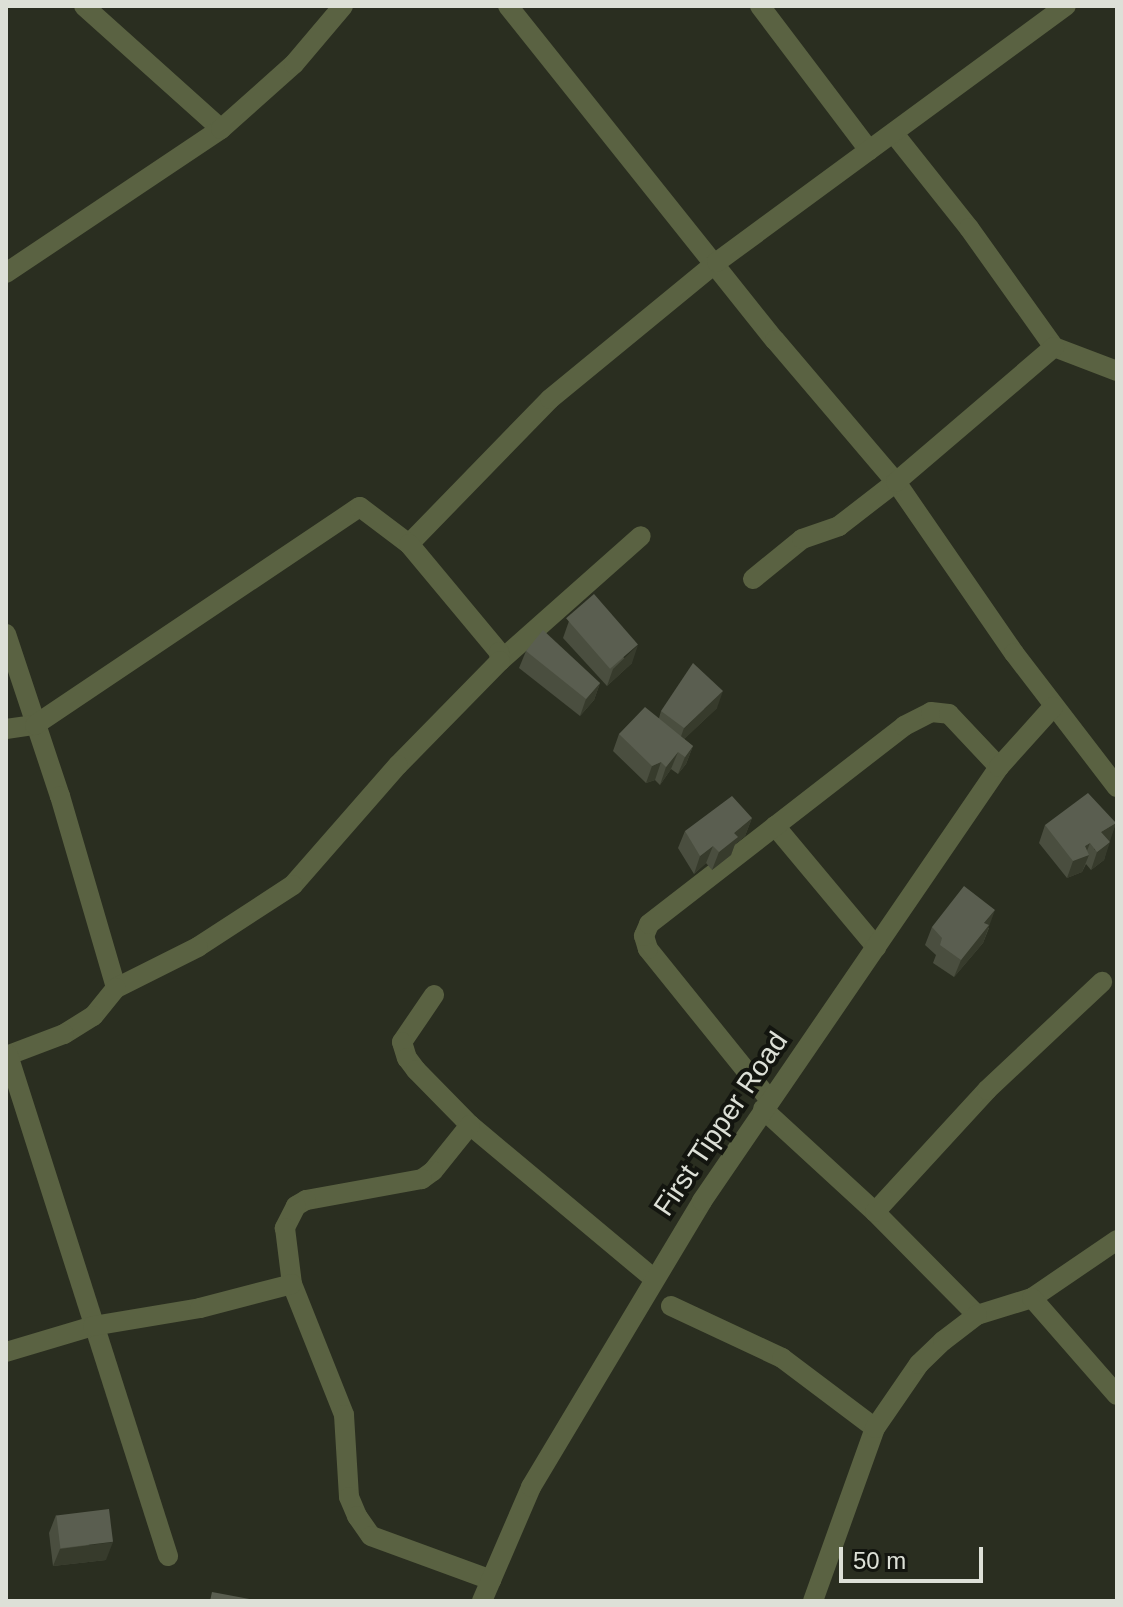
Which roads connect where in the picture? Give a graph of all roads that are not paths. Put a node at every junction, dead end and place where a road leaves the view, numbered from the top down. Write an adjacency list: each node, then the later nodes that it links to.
1 (84, 6): 6 (street)
2 (343, 6): 6 (street)
3 (508, 6): 9 (street)
4 (760, 6): 8 (street)
5 (1066, 6): 7 (street)
6 (221, 129): 10 (street)
7 (895, 135): 8 (street); 11 (street)
8 (869, 150): 9 (street)
9 (717, 262): 13 (street); 15 (street)
10 (6, 273)
11 (1054, 347): 12 (street); 13 (street)
12 (1117, 371)
13 (896, 482): 16 (street); 19 (street)
14 (641, 536): 18 (street)
15 (409, 544): 18 (street); 20 (street)
16 (753, 579)
17 (6, 634): 20 (street)
18 (500, 661): 27 (street)
19 (1053, 707): 22 (street, First Tipper Road); 23 (street)
20 (35, 725): 21 (street); 27 (street)
21 (6, 729)
22 (999, 767): 24 (street); 25 (street, First Tipper Road)
23 (1117, 787)
24 (775, 826): 25 (street); 30 (street)
25 (876, 947): 30 (street, First Tipper Road)
26 (1102, 982): 32 (street)
27 (116, 988): 29 (street)
28 (434, 995): 31 (street)
29 (7, 1055): 39 (street)
30 (766, 1104): 32 (street); 34 (street, First Tipper Road)
31 (470, 1125): 34 (street); 35 (street)
32 (875, 1212): 38 (street)
33 (1117, 1240): 36 (street)
34 (654, 1279): 44 (street, First Tipper Road)
35 (292, 1284): 39 (street); 44 (street)
36 (1032, 1298): 38 (street); 41 (street)
37 (671, 1306): 42 (street)
38 (977, 1315): 42 (street)
39 (93, 1326): 40 (street); 43 (street)
40 (6, 1352)
41 (1117, 1395)
42 (875, 1428): 46 (street)
43 (168, 1556)
44 (491, 1580): 45 (street, First Tipper Road)
45 (482, 1601)
46 (813, 1601)

